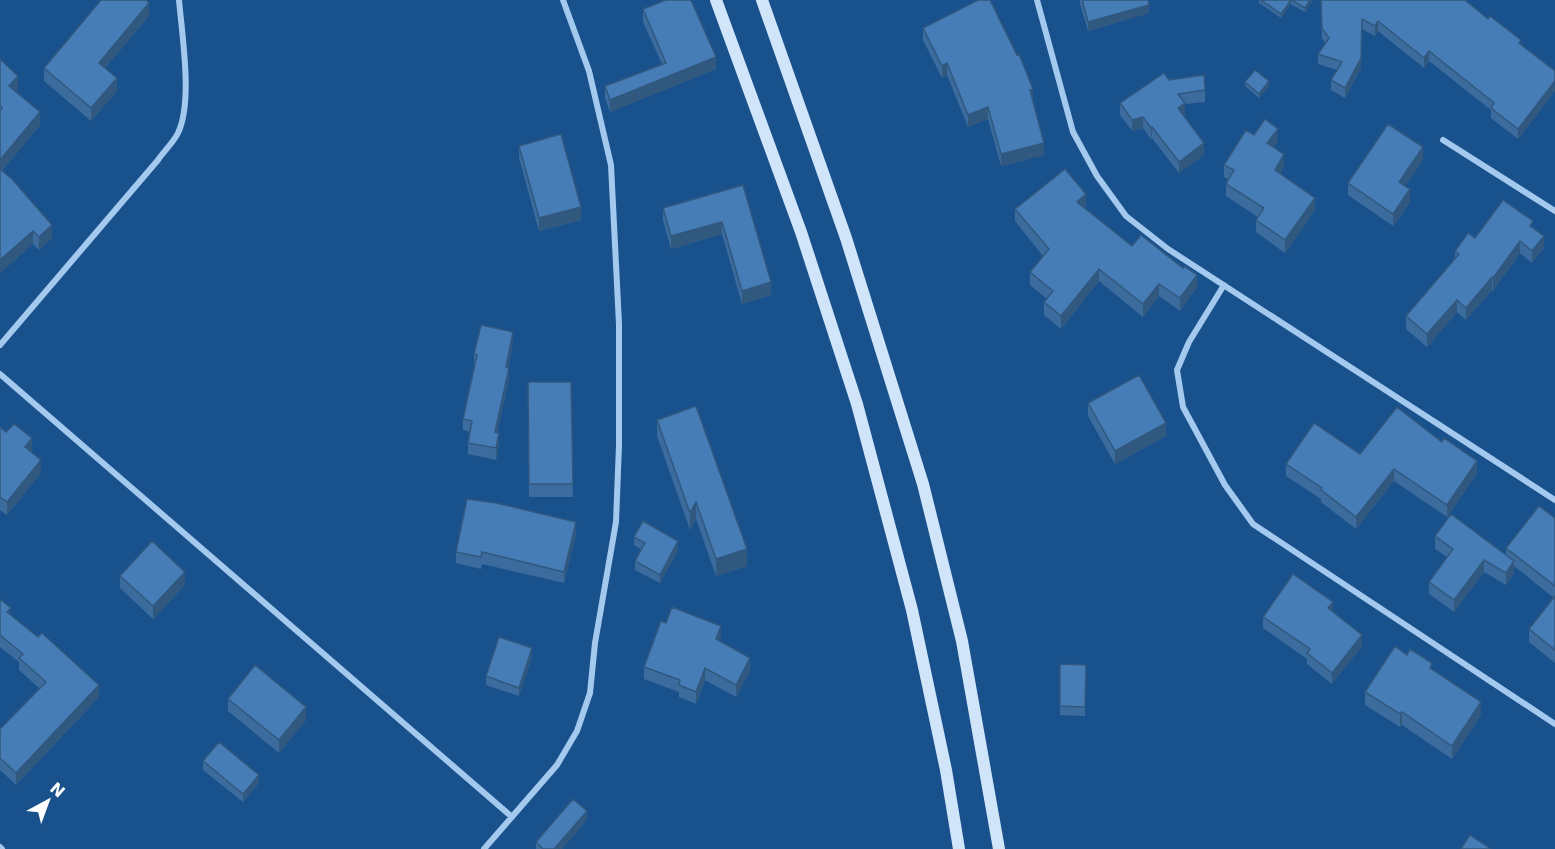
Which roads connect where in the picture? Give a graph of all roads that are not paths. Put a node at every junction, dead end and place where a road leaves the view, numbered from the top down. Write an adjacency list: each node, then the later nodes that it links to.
1 (179, 0): 9 (street)
2 (563, 0): 13 (street)
3 (716, 0): 15 (main road)
4 (762, 0): 16 (main road)
5 (1037, 0): 8 (street)
6 (1443, 140): 7 (street)
7 (1555, 211)
8 (1224, 285): 11 (street); 12 (street)
9 (0, 345)
10 (0, 374): 13 (street)
11 (1555, 500)
12 (1555, 724)
13 (512, 817): 14 (street)
14 (484, 849)
15 (959, 849)
16 (999, 849)

